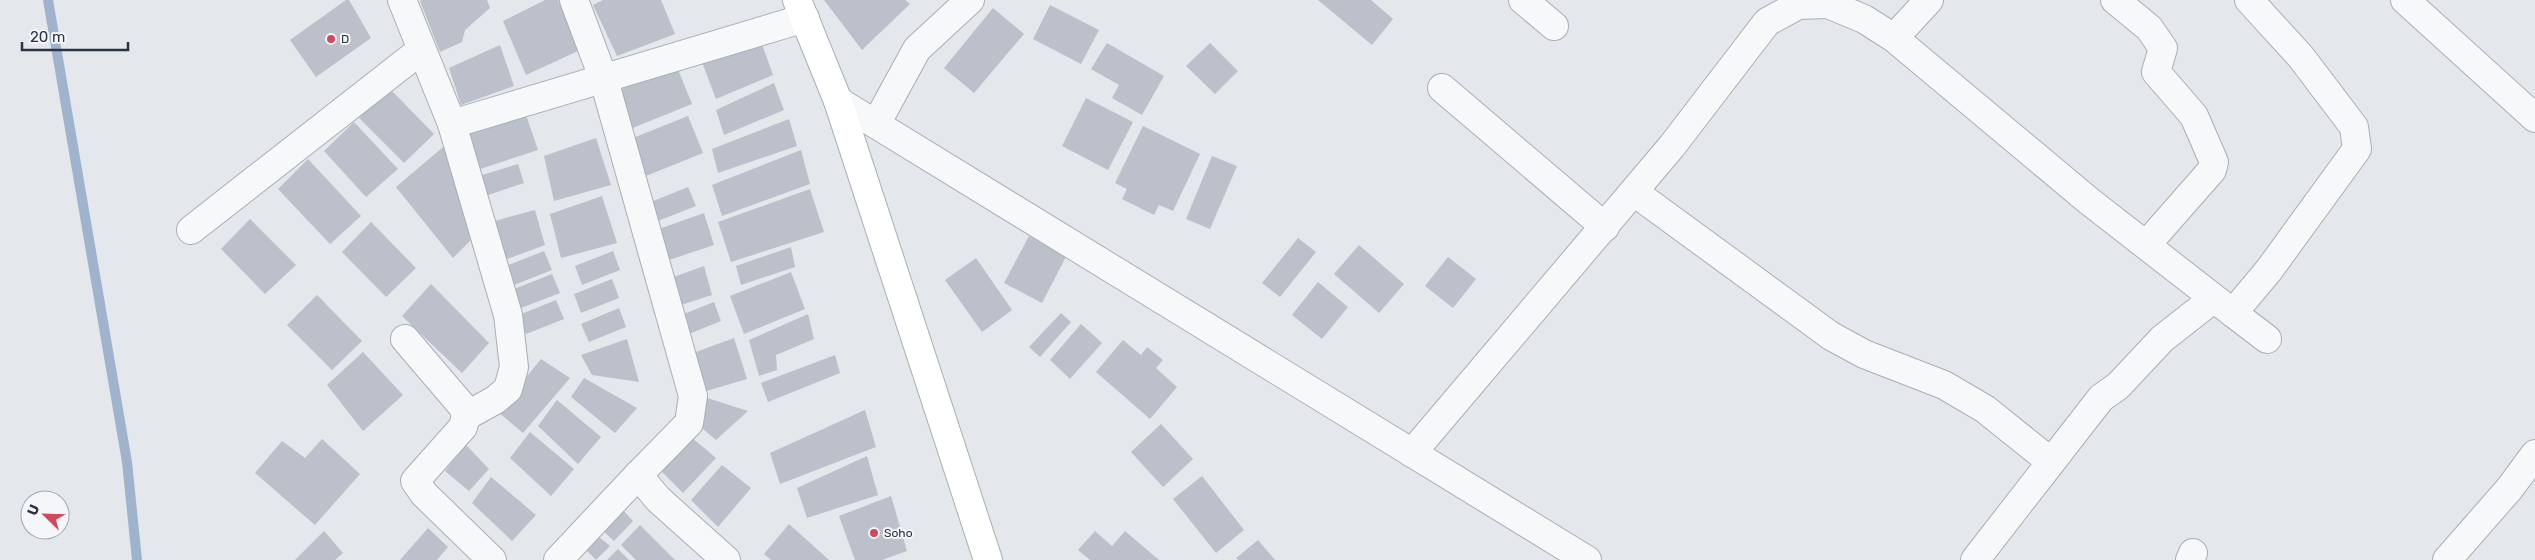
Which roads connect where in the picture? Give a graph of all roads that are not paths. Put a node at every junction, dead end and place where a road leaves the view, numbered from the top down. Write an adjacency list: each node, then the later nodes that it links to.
1 (402, 0): 12 (street)
2 (574, 0): 13 (street)
3 (970, 0): 18 (street)
4 (1523, 0): 10 (street)
5 (1930, 0): 11 (street)
6 (2115, 0): 22 (street)
7 (2250, 0): 23 (street)
8 (2405, 0): 16 (street)
9 (801, 9): 13 (street); 15 (street)
10 (1554, 26)
11 (1894, 38): 19 (street); 22 (street)
12 (422, 50): 17 (street); 21 (street)
13 (604, 80): 17 (street); 30 (street)
14 (1442, 88): 20 (street)
15 (838, 101): 18 (street); 34 (street)
16 (2535, 118)
17 (452, 124): 26 (street)
18 (876, 124): 27 (street)
19 (1634, 192): 20 (street); 29 (street)
20 (1605, 227): 27 (street)
21 (191, 230)
22 (2147, 244): 23 (street)
23 (2223, 306): 25 (street); 29 (street)
24 (406, 339): 26 (street)
25 (2267, 339)
26 (466, 416): 31 (street)
27 (1412, 453): 35 (street)
28 (2535, 454): 37 (street)
29 (2051, 462): 36 (street)
30 (638, 475): 32 (street); 33 (street)
31 (492, 560)
32 (558, 560)
33 (726, 560)
34 (988, 560)
35 (1587, 560)
36 (1975, 560)
37 (2447, 560)

